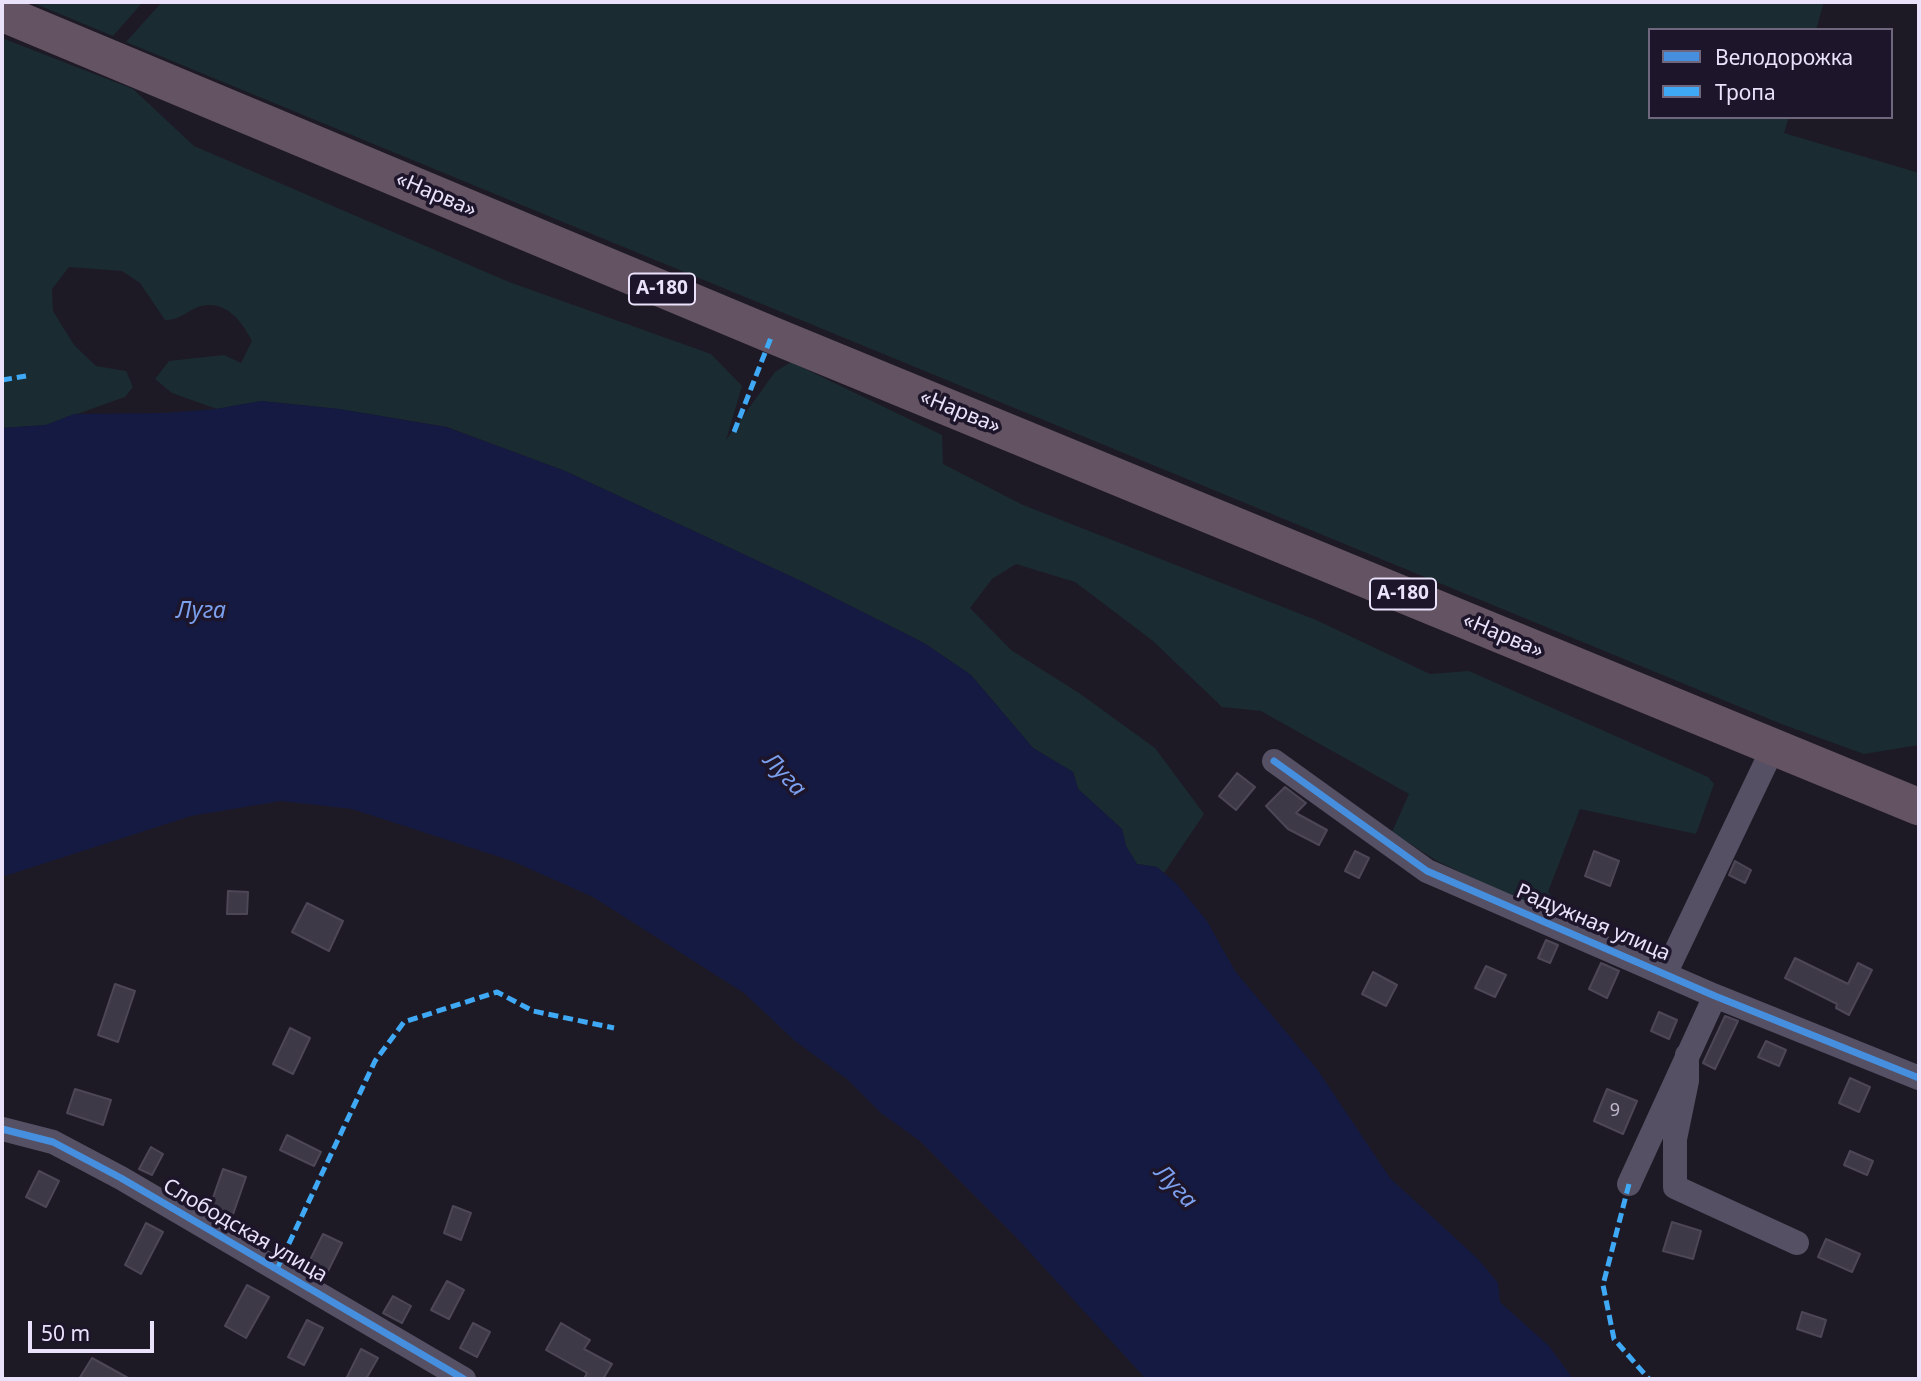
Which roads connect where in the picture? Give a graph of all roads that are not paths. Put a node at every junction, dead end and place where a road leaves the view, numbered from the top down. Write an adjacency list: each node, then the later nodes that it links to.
1 (2, 13): 2 (highway, «Нарва» / А-180)
2 (1773, 748): 4 (highway, «Нарва» / А-180); 5 (street)
3 (1274, 761): 5 (street, Радужная улица)
4 (1919, 807)
5 (1666, 972): 6 (street, Радужная улица)
6 (1715, 996): 7 (street); 8 (street, Радужная улица)
7 (1687, 1055): 10 (street); 11 (street)
8 (1919, 1078)
9 (2, 1129): 12 (street, Слободская улица)
10 (1629, 1184)
11 (1797, 1243)
12 (464, 1379)

